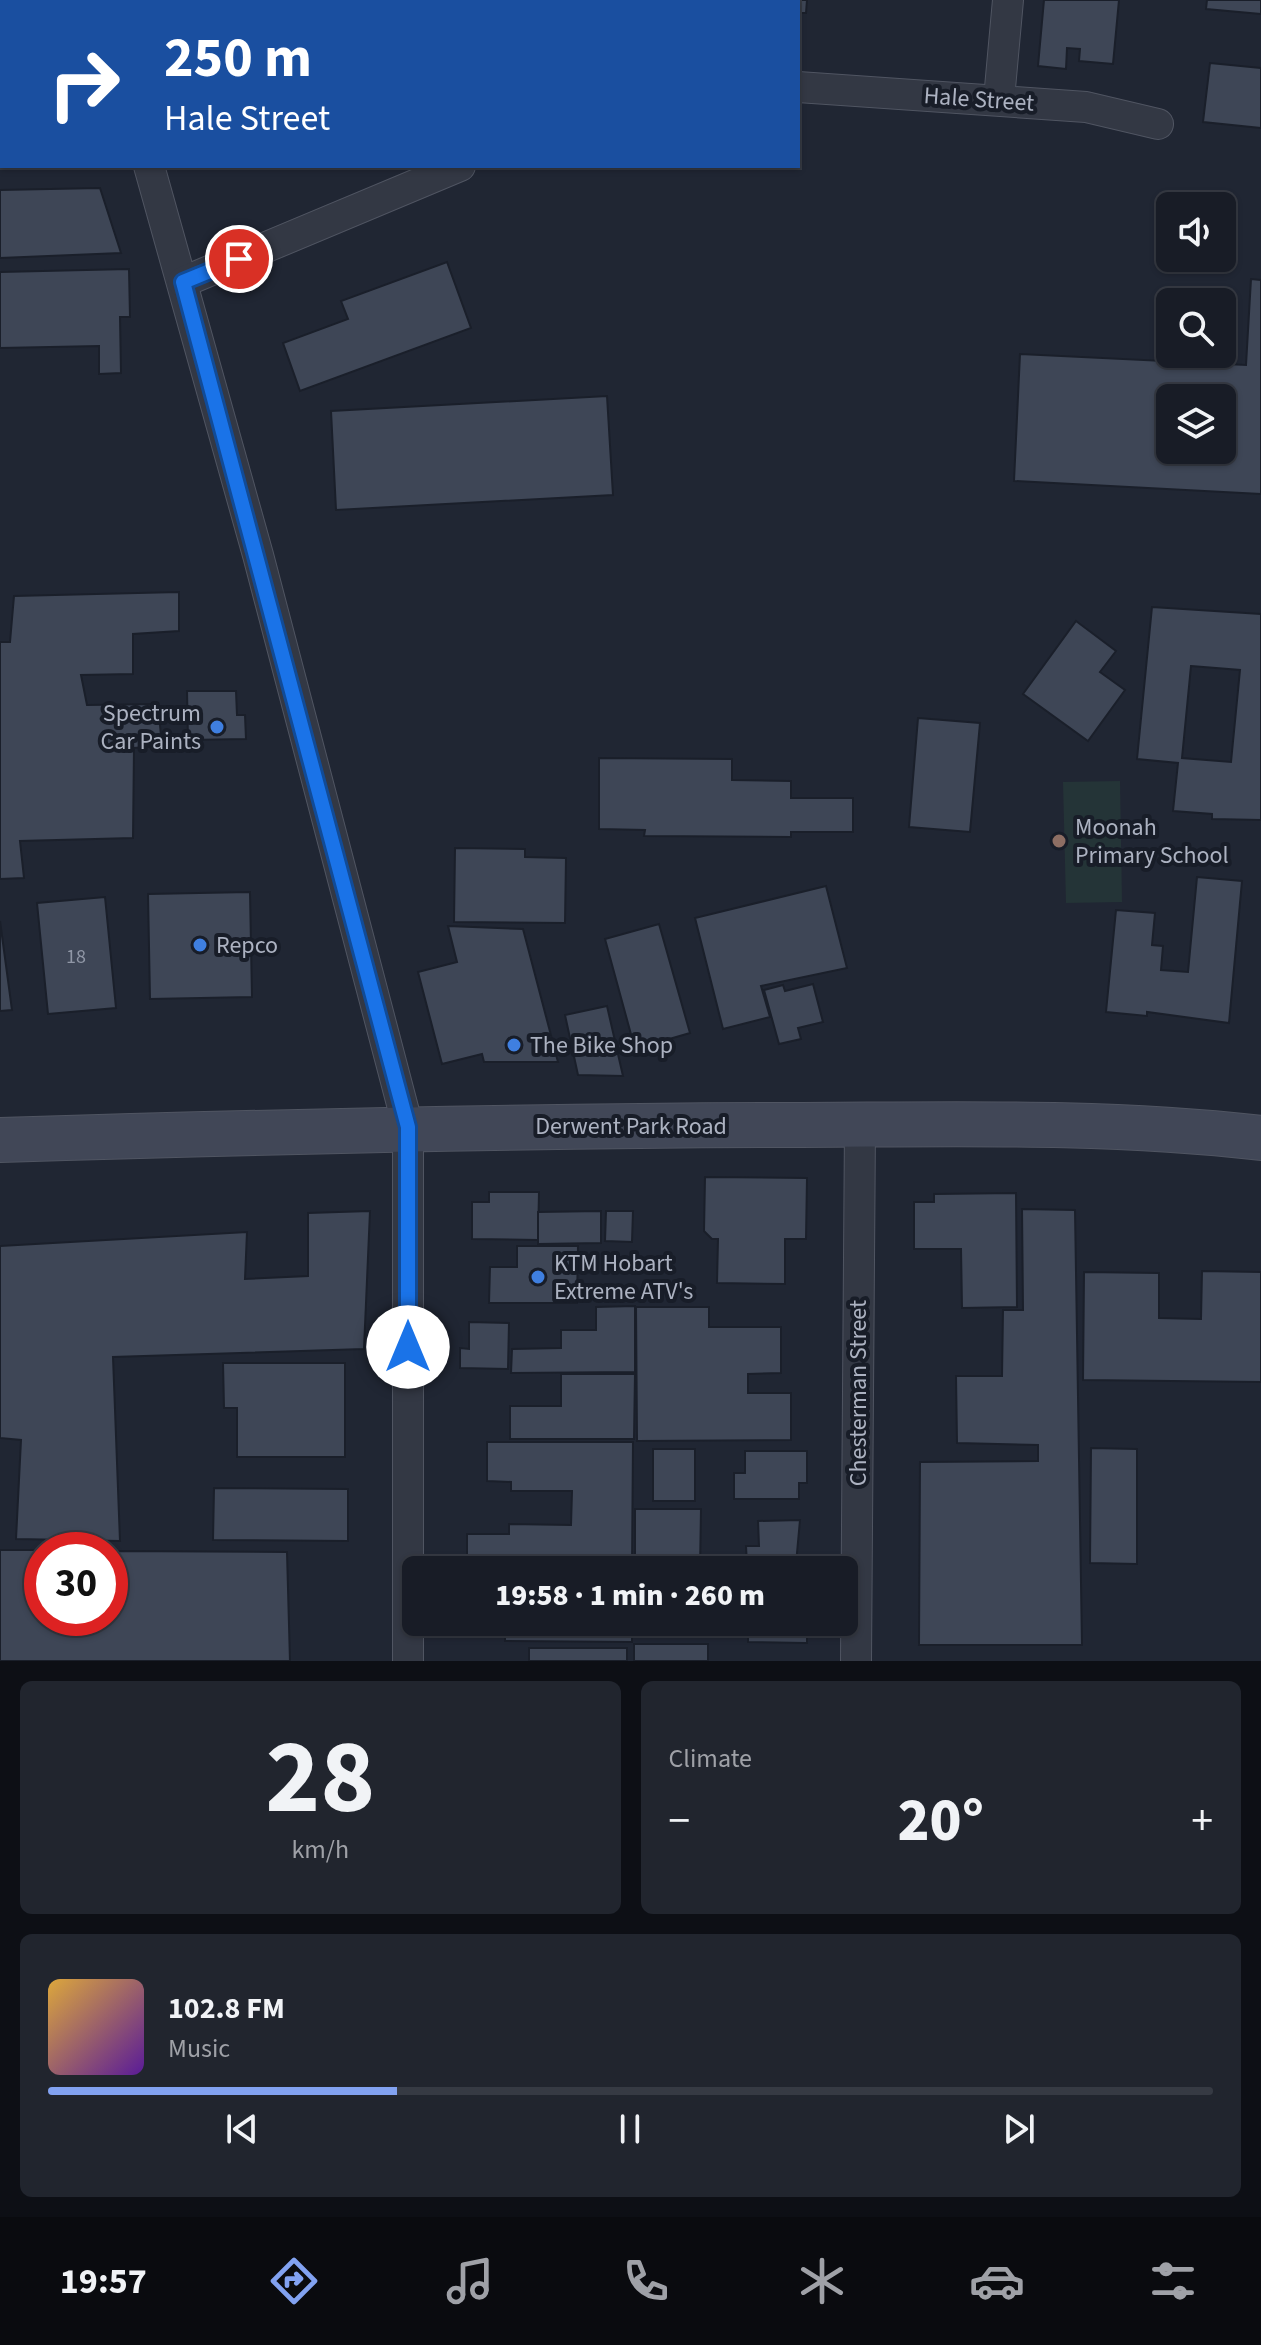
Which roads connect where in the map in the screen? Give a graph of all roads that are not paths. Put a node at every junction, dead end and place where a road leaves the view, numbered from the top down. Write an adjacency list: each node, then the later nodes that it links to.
1 (1008, 0): 3 (street)
2 (800, 87): 3 (street, Hale Street)
3 (999, 99): 4 (street, Hale Street)
4 (1158, 124)
5 (150, 168): 7 (street)
6 (455, 168): 7 (street)
7 (183, 282): 9 (street)
8 (860, 1125): 9 (street, Derwent Park Road); 10 (street, Derwent Park Road); 13 (street, Chesterman Street)
9 (408, 1127): 11 (street, Derwent Park Road); 12 (street)
10 (1261, 1138)
11 (0, 1140)
12 (408, 1661)
13 (856, 1661)

